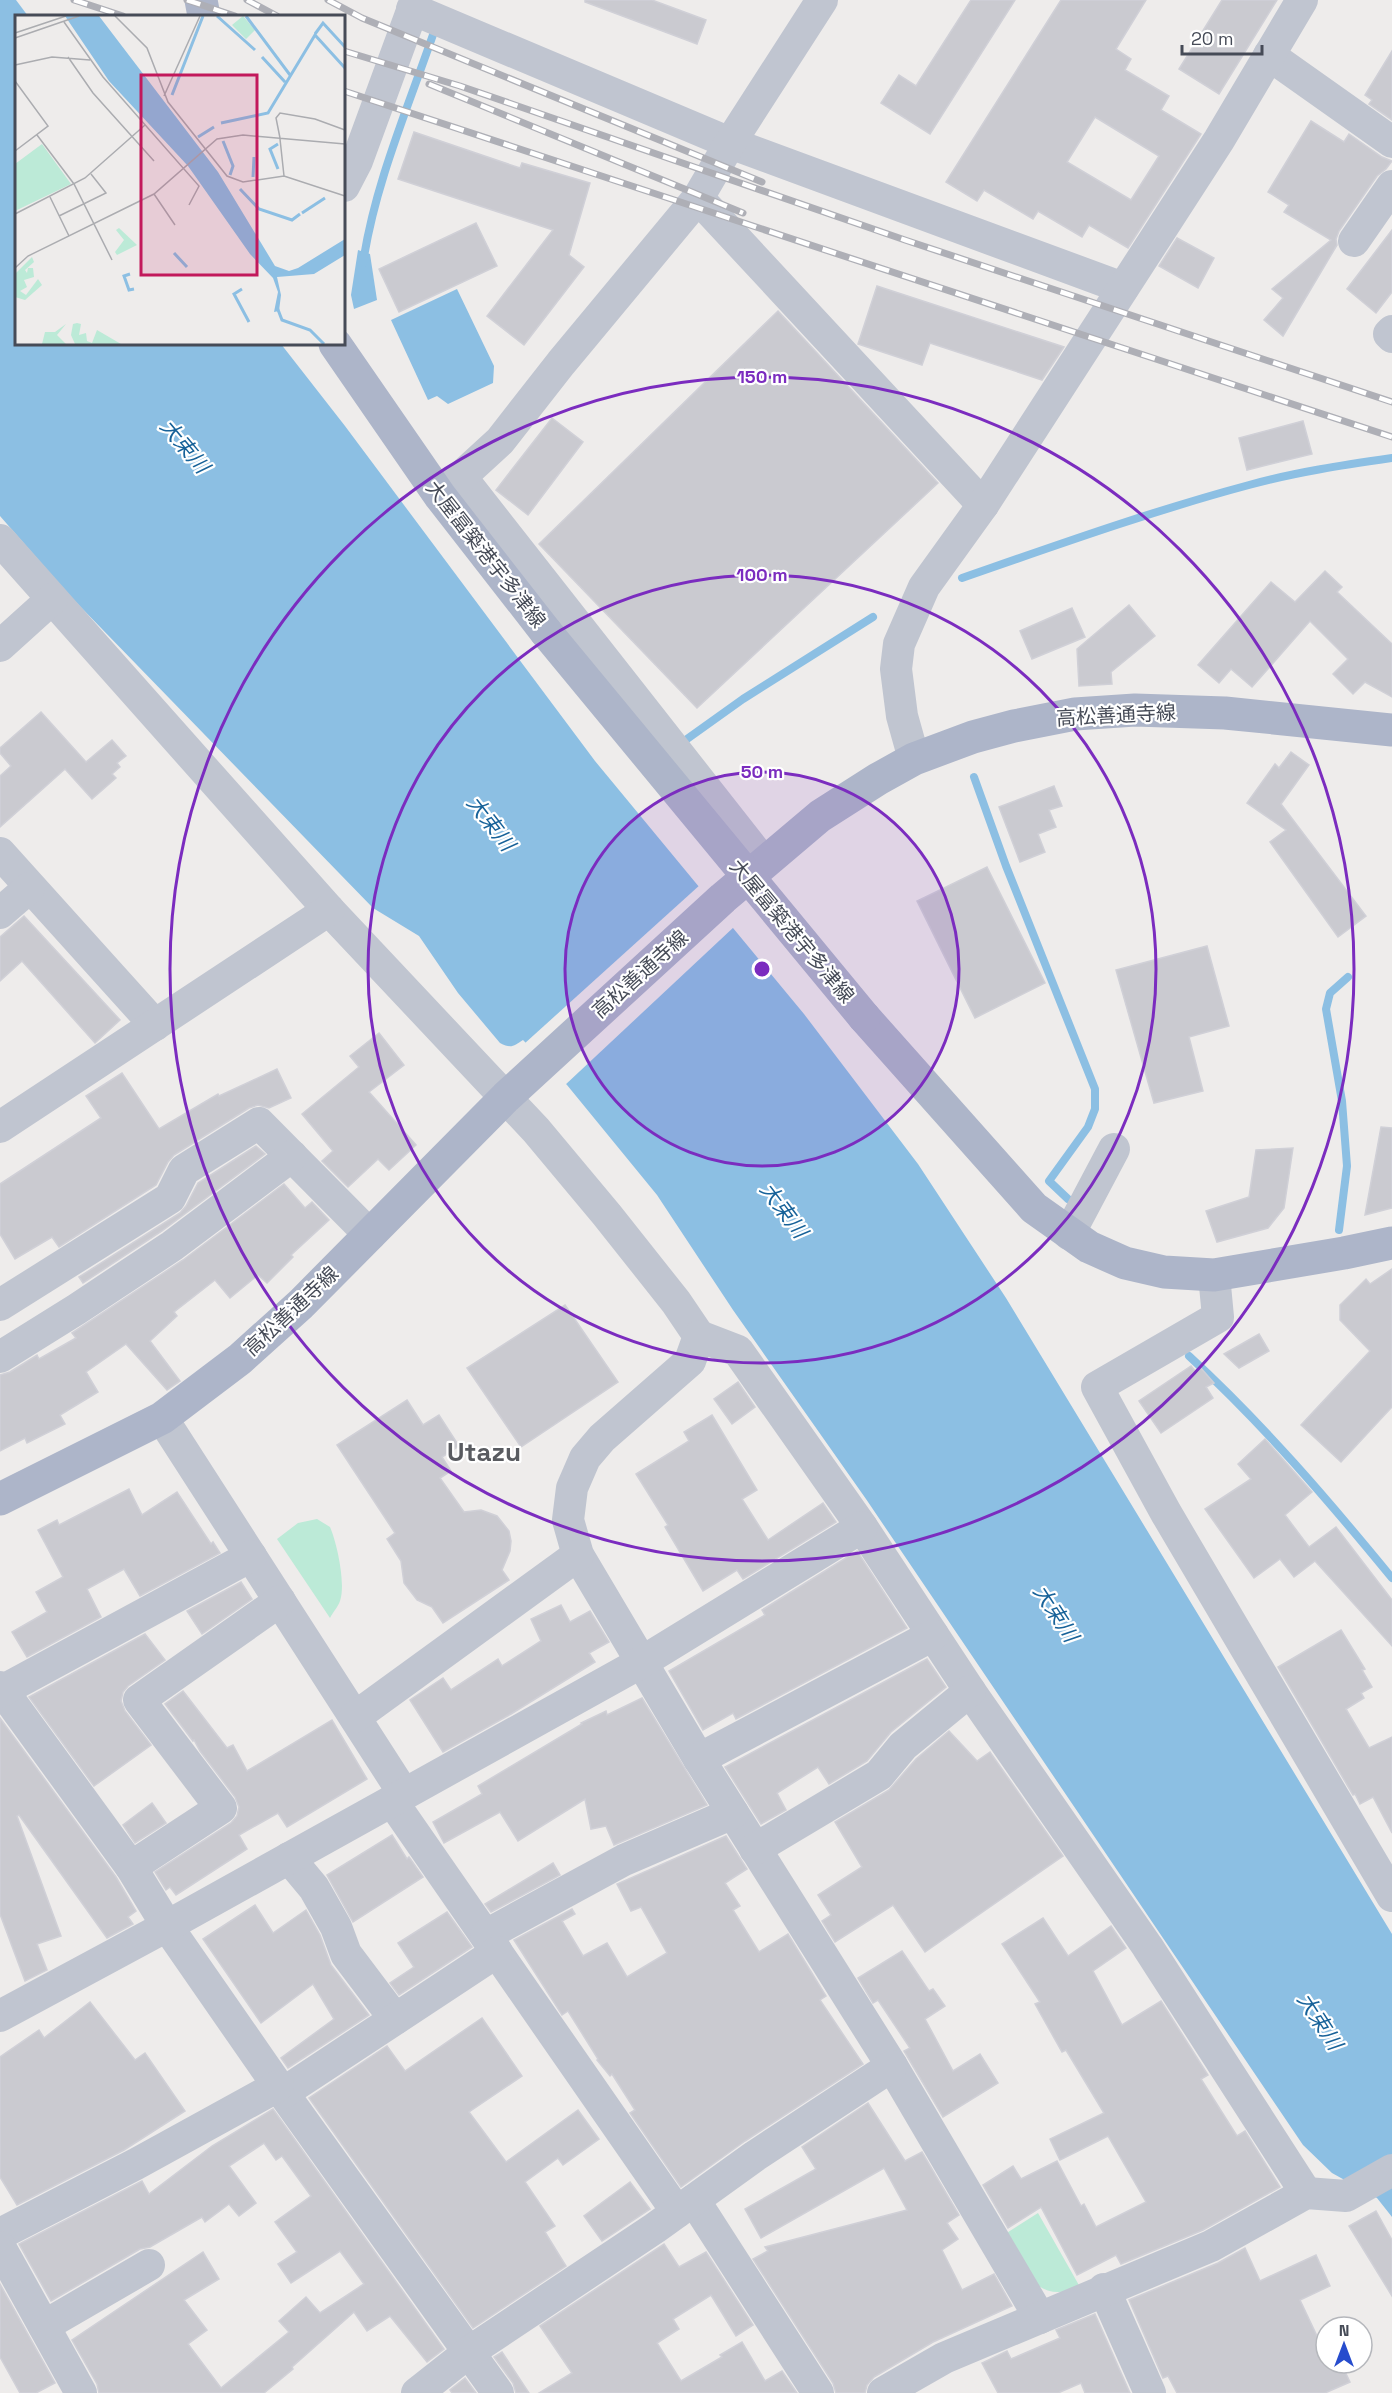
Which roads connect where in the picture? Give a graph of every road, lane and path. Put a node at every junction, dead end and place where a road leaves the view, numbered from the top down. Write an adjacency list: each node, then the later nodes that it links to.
1 (201, 0): 5 (main road)
2 (822, 0): 8 (street)
3 (1302, 0): 6 (street)
4 (425, 12): 8 (street); 9 (street)
5 (204, 15)
6 (1269, 55): 7 (street); 13 (street)
7 (1392, 142)
8 (730, 143): 11 (street); 13 (street)
9 (345, 184)
10 (1392, 186): 12 (street)
11 (698, 198): 17 (street); 18 (street)
12 (1354, 241)
13 (1123, 288): 18 (street)
14 (1392, 331): 15 (street)
15 (1392, 337)
16 (336, 345): 17 (main road, 大屋冨築港宇多津線)
17 (451, 487): 25 (street); 34 (main road, 大屋冨築港宇多津線, bridge)
18 (983, 505): 23 (street)
19 (0, 540): 20 (street)
20 (52, 599): 21 (street); 27 (street)
21 (0, 646)
22 (1392, 730): 23 (main road, 高松善通寺線)
23 (914, 759): 25 (main road, 高松善通寺線)
24 (0, 853): 26 (street)
25 (764, 863): 30 (main road, 高松善通寺線)
26 (30, 888): 28 (street); 29 (street)
27 (329, 910): 29 (street); 30 (street)
28 (0, 913)
29 (155, 1025): 31 (street)
30 (507, 1097): 35 (main road, 高松善通寺線); 39 (street)
31 (0, 1127)
32 (1114, 1149): 34 (street)
33 (292, 1156): 35 (street); 38 (street); 40 (street)
34 (1069, 1234): 37 (main road, 大屋冨築港宇多津線)
35 (370, 1235): 41 (main road, 高松善通寺線)
36 (1392, 1242): 37 (main road, 大屋冨築港宇多津線)
37 (1214, 1275): 58 (street)
38 (0, 1305)
39 (699, 1336): 43 (street); 44 (street)
40 (0, 1357)
41 (162, 1418): 42 (main road, 高松善通寺線); 45 (street)
42 (0, 1499)
43 (862, 1527): 47 (street); 48 (street)
44 (578, 1555): 48 (street); 51 (street)
45 (251, 1556): 46 (street); 49 (street)
46 (280, 1601): 51 (street); 57 (street)
47 (933, 1635): 50 (street); 52 (street)
48 (642, 1662): 52 (street); 53 (street)
49 (1, 1690): 57 (street)
50 (970, 1691): 55 (street); 66 (street)
51 (355, 1717): 53 (street)
52 (699, 1759): 54 (street)
53 (398, 1798): 56 (street); 60 (street)
54 (733, 1813): 55 (street); 60 (street)
55 (755, 1849): 63 (street)
56 (289, 1858): 59 (street); 62 (street)
57 (131, 1867): 59 (street)
58 (1392, 1896)
59 (167, 1926): 61 (street); 64 (street)
60 (492, 1944): 62 (street); 67 (street)
61 (0, 2016)
62 (395, 2019): 64 (street)
63 (892, 2066): 67 (street); 72 (street)
64 (280, 2090): 68 (street); 74 (street)
65 (1392, 2170): 66 (street)
66 (1306, 2193): 71 (street)
67 (686, 2206): 74 (street); 78 (street)
68 (0, 2234)
69 (0, 2247): 73 (street)
70 (149, 2265): 73 (street)
71 (1104, 2289): 72 (street); 80 (street)
72 (1040, 2318): 79 (street)
73 (44, 2326): 75 (street)
74 (469, 2352): 76 (street); 77 (street)
75 (81, 2393)
76 (417, 2393)
77 (498, 2393)
78 (818, 2393)
79 (883, 2393)
80 (1150, 2393)

